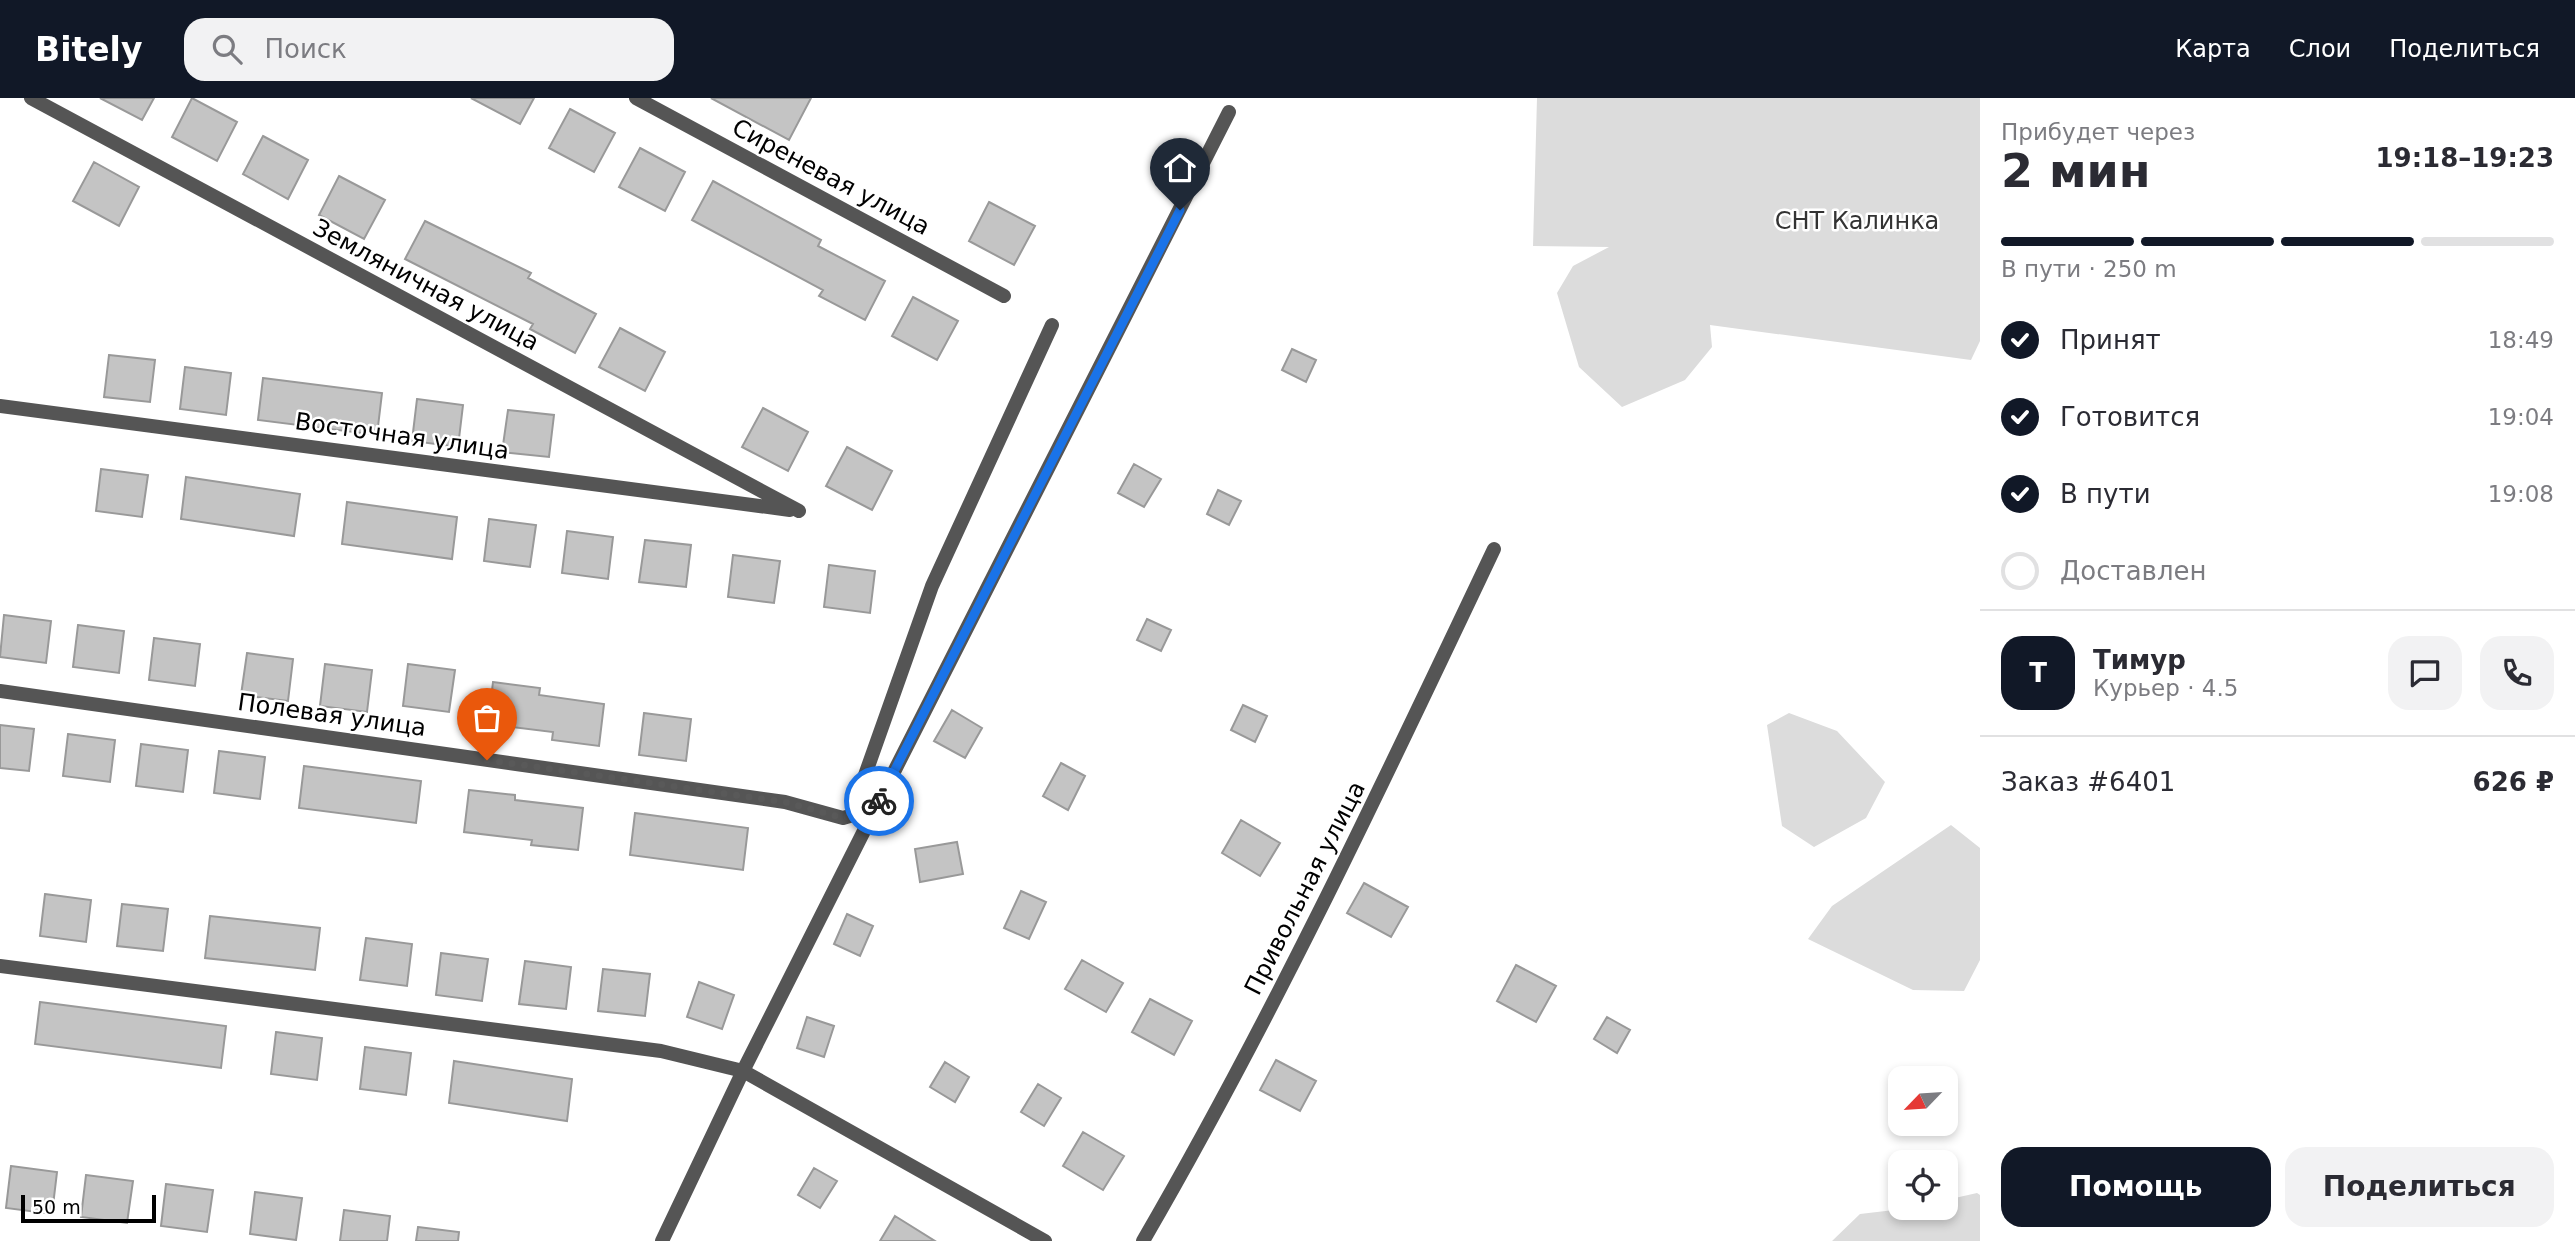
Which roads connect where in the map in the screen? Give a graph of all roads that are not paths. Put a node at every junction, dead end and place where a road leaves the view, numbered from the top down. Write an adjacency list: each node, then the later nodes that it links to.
1 (31, 98): 7 (street, Земляничная улица)
2 (636, 98): 4 (street, Сиреневая улица)
3 (1229, 112): 10 (street)
4 (1004, 296)
5 (1052, 325): 10 (street)
6 (0, 405): 7 (street, Восточная улица)
7 (799, 511)
8 (1494, 549): 15 (street, Привольная улица)
9 (0, 691): 10 (street, Полевая улица)
10 (866, 817): 12 (street)
11 (0, 966): 12 (street)
12 (743, 1071): 13 (street); 14 (street)
13 (662, 1241)
14 (1045, 1241)
15 (1143, 1241)

